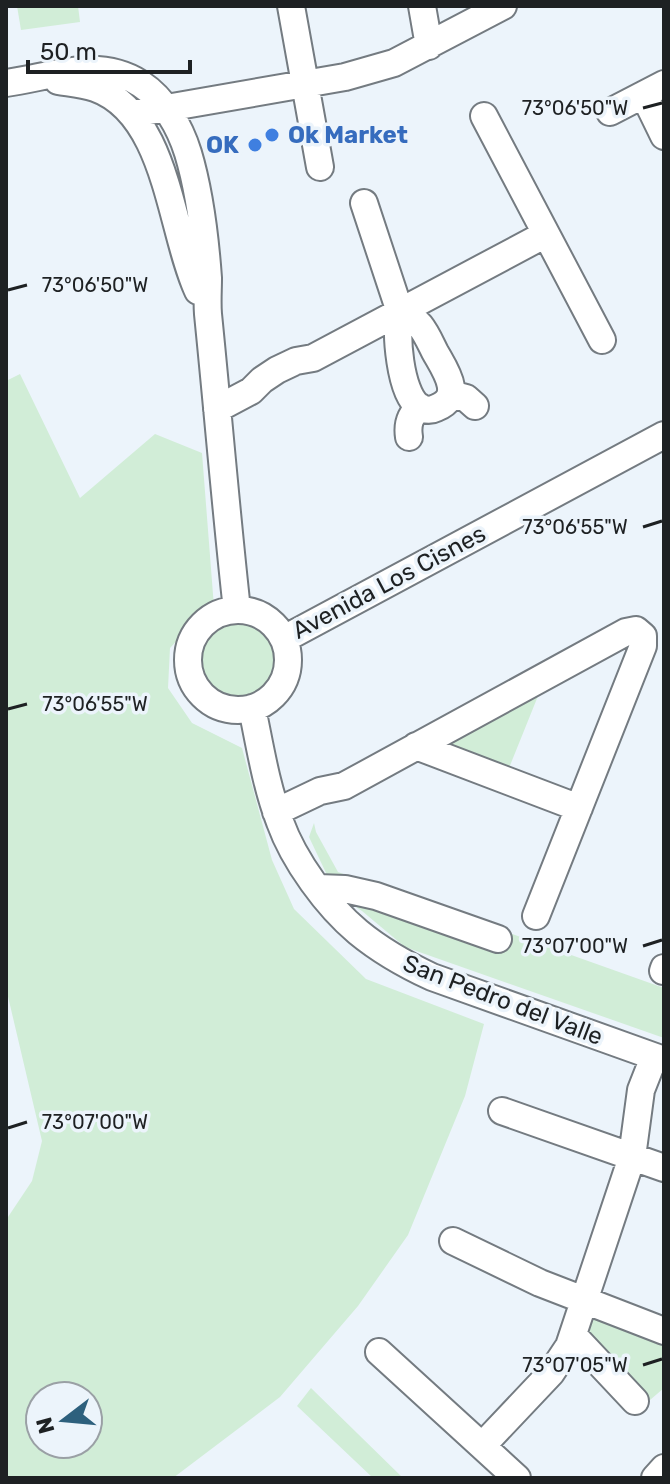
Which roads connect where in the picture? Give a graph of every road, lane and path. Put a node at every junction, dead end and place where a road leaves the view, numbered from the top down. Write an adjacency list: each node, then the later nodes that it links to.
1 (291, 6): 7 (street)
2 (422, 6): 4 (street)
3 (503, 6): 4 (street)
4 (429, 46): 7 (street)
5 (32, 80): 6 (street); 9 (street); 11 (street)
6 (6, 83)
7 (305, 84): 9 (street); 14 (street)
8 (654, 90): 10 (street); 13 (street)
9 (165, 108): 11 (street); 15 (street)
10 (610, 112)
11 (132, 114): 16 (street)
12 (484, 116): 18 (street)
13 (664, 136)
14 (320, 167)
15 (196, 190): 16 (street); 19 (street)
16 (169, 199): 19 (street)
17 (364, 203): 20 (street)
18 (546, 234): 20 (street); 21 (street)
19 (208, 308): 25 (street)
20 (400, 312): 22 (street); 24 (street); 25 (street)
21 (602, 340)
22 (451, 394): 23 (street); 24 (street)
23 (475, 406)
24 (420, 407): 27 (street)
25 (217, 409): 28 (street)
26 (664, 435): 29 (street, Avenida Los Cisnes)
27 (409, 437)
28 (237, 610): 29 (street); 30 (street)
29 (284, 639): 30 (street)
30 (252, 708): 33 (street, San Pedro del Valle)
31 (416, 746): 32 (street); 32 (street); 33 (street)
32 (579, 808): 35 (street)
33 (279, 819): 34 (street, San Pedro del Valle)
34 (318, 888): 36 (street); 37 (street, San Pedro del Valle)
35 (536, 916)
36 (498, 939)
37 (661, 1064): 39 (street)
38 (502, 1111): 39 (street)
39 (632, 1157): 40 (street); 42 (street)
40 (664, 1168)
41 (453, 1241): 42 (street)
42 (584, 1301): 43 (street); 44 (street)
43 (664, 1331)
44 (573, 1335): 46 (street); 47 (street)
45 (379, 1352): 47 (street)
46 (635, 1401)
47 (482, 1446): 49 (street)
48 (664, 1468): 50 (street)
49 (517, 1478)
50 (655, 1478)

